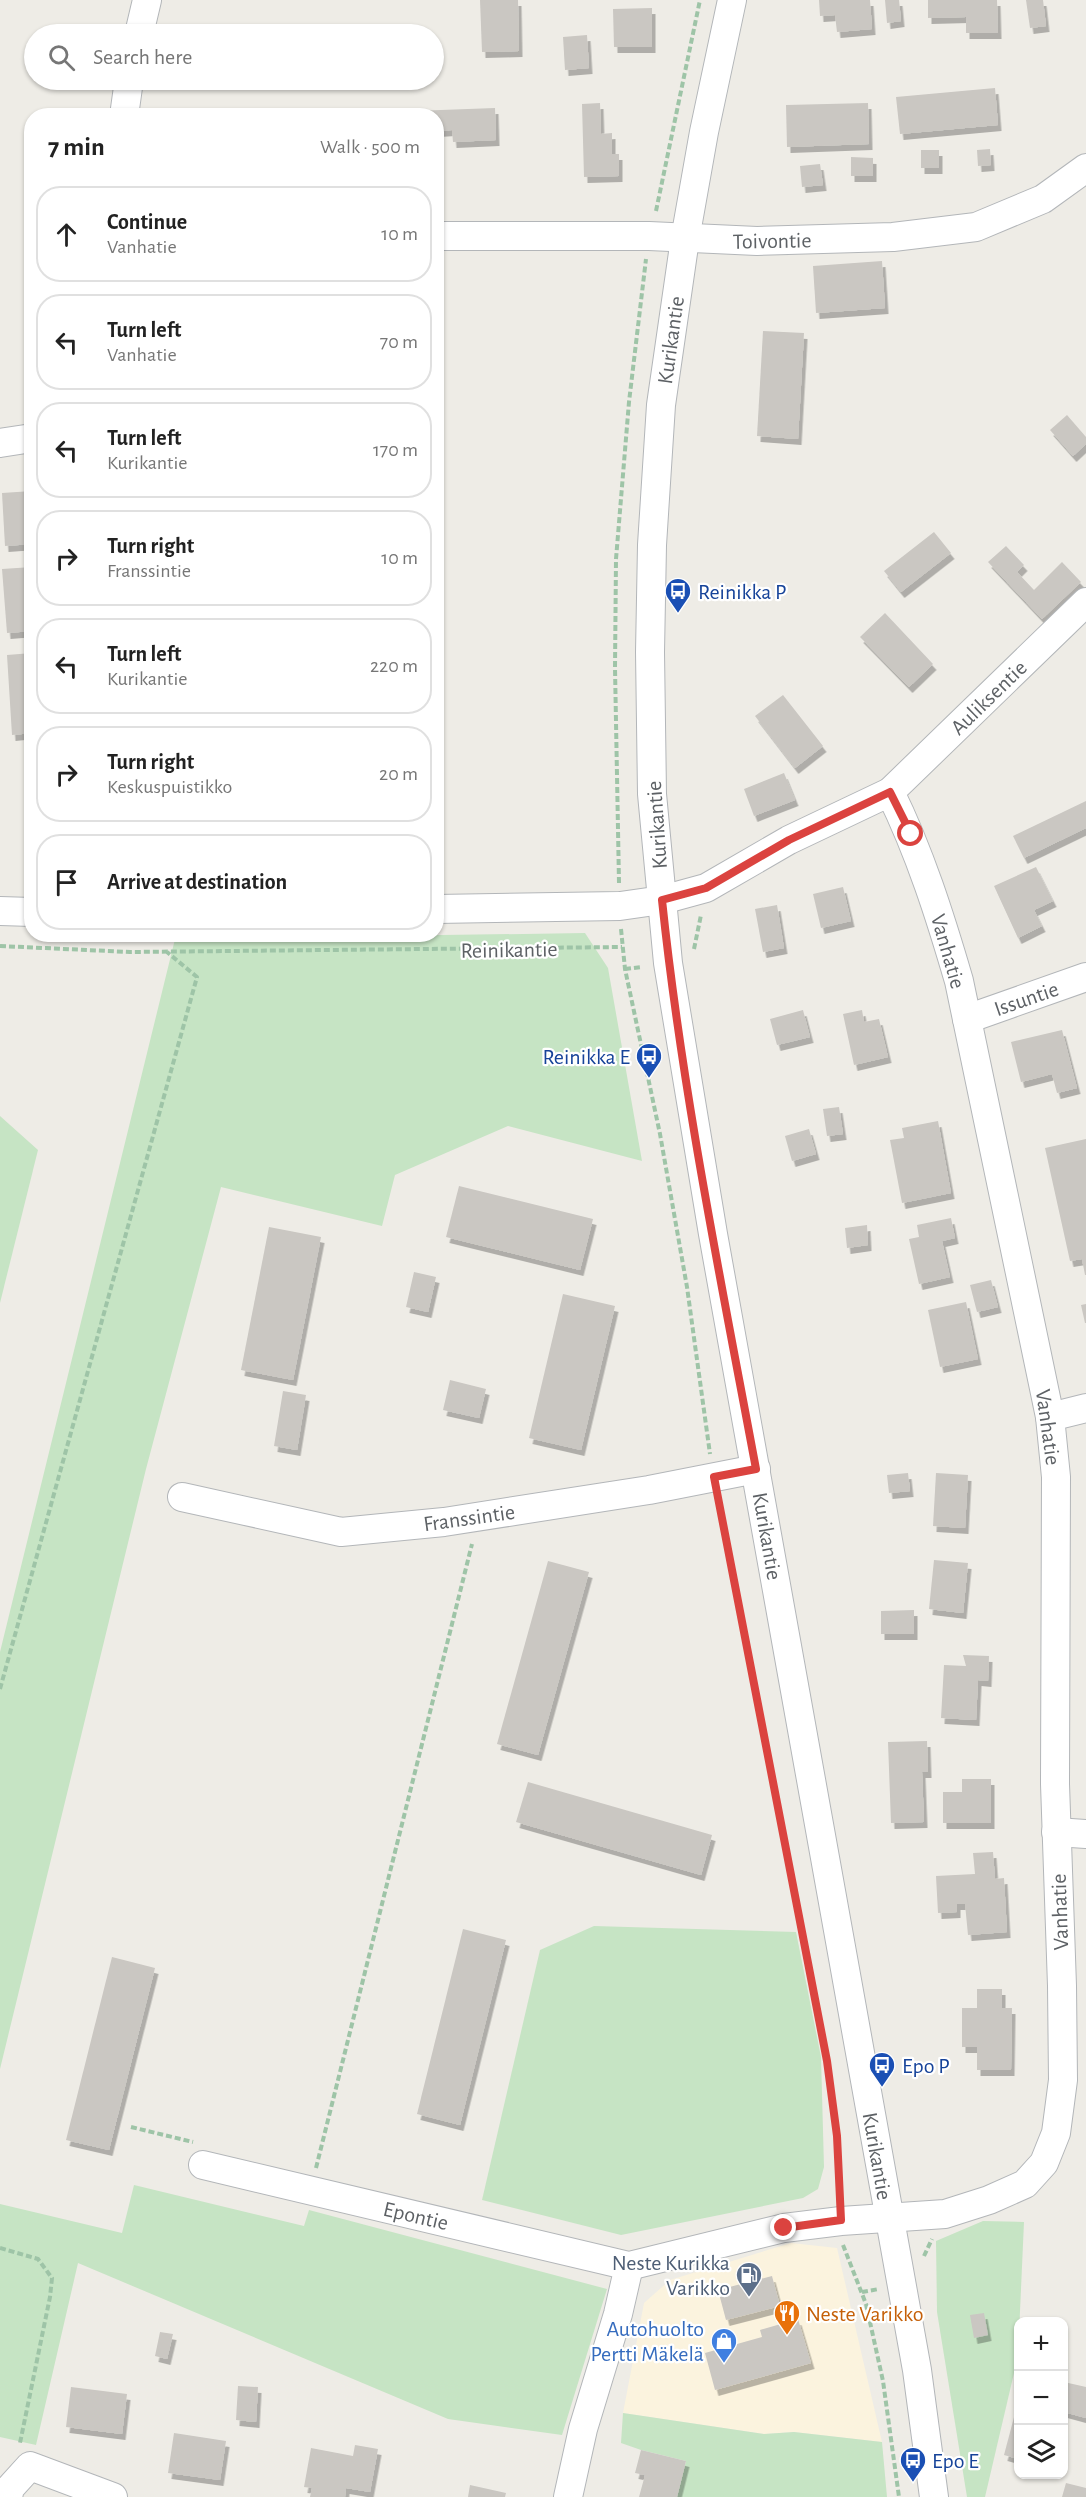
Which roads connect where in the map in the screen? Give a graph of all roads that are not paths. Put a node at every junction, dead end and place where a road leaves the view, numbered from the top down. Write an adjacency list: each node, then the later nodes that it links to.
1 (147, 0): 3 (street)
2 (732, 0): 8 (street, Kurikantie)
3 (141, 24)
4 (128, 90): 5 (street)
5 (125, 108)
6 (1086, 168): 8 (street, Toivontie)
7 (444, 236): 8 (street, Toivontie)
8 (685, 239): 13 (street, Kurikantie)
9 (24, 439): 10 (street)
10 (0, 443)
11 (1086, 602): 12 (street, Auliksentie)
12 (890, 792): 13 (street); 18 (street, Vanhatie)
13 (662, 900): 14 (street, Reinikantie); 21 (street, Kurikantie)
14 (444, 909)
15 (0, 911): 16 (street)
16 (24, 912)
17 (1086, 977): 18 (street, Issuntie)
18 (967, 1019): 20 (street, Vanhatie)
19 (1086, 1408): 20 (street)
20 (1050, 1417): 23 (street, Vanhatie)
21 (756, 1469): 22 (street, Franssintie); 26 (street, Kurikantie)
22 (182, 1497)
23 (1056, 1832): 24 (street); 26 (street, Vanhatie)
24 (1086, 1834)
25 (200, 2154): 27 (street, Epontie)
26 (889, 2217): 27 (street, Vanhatie); 31 (street, Kurikantie)
27 (629, 2266): 30 (street)
28 (9, 2493): 29 (street)
29 (113, 2497)
30 (568, 2497)
31 (934, 2497)

